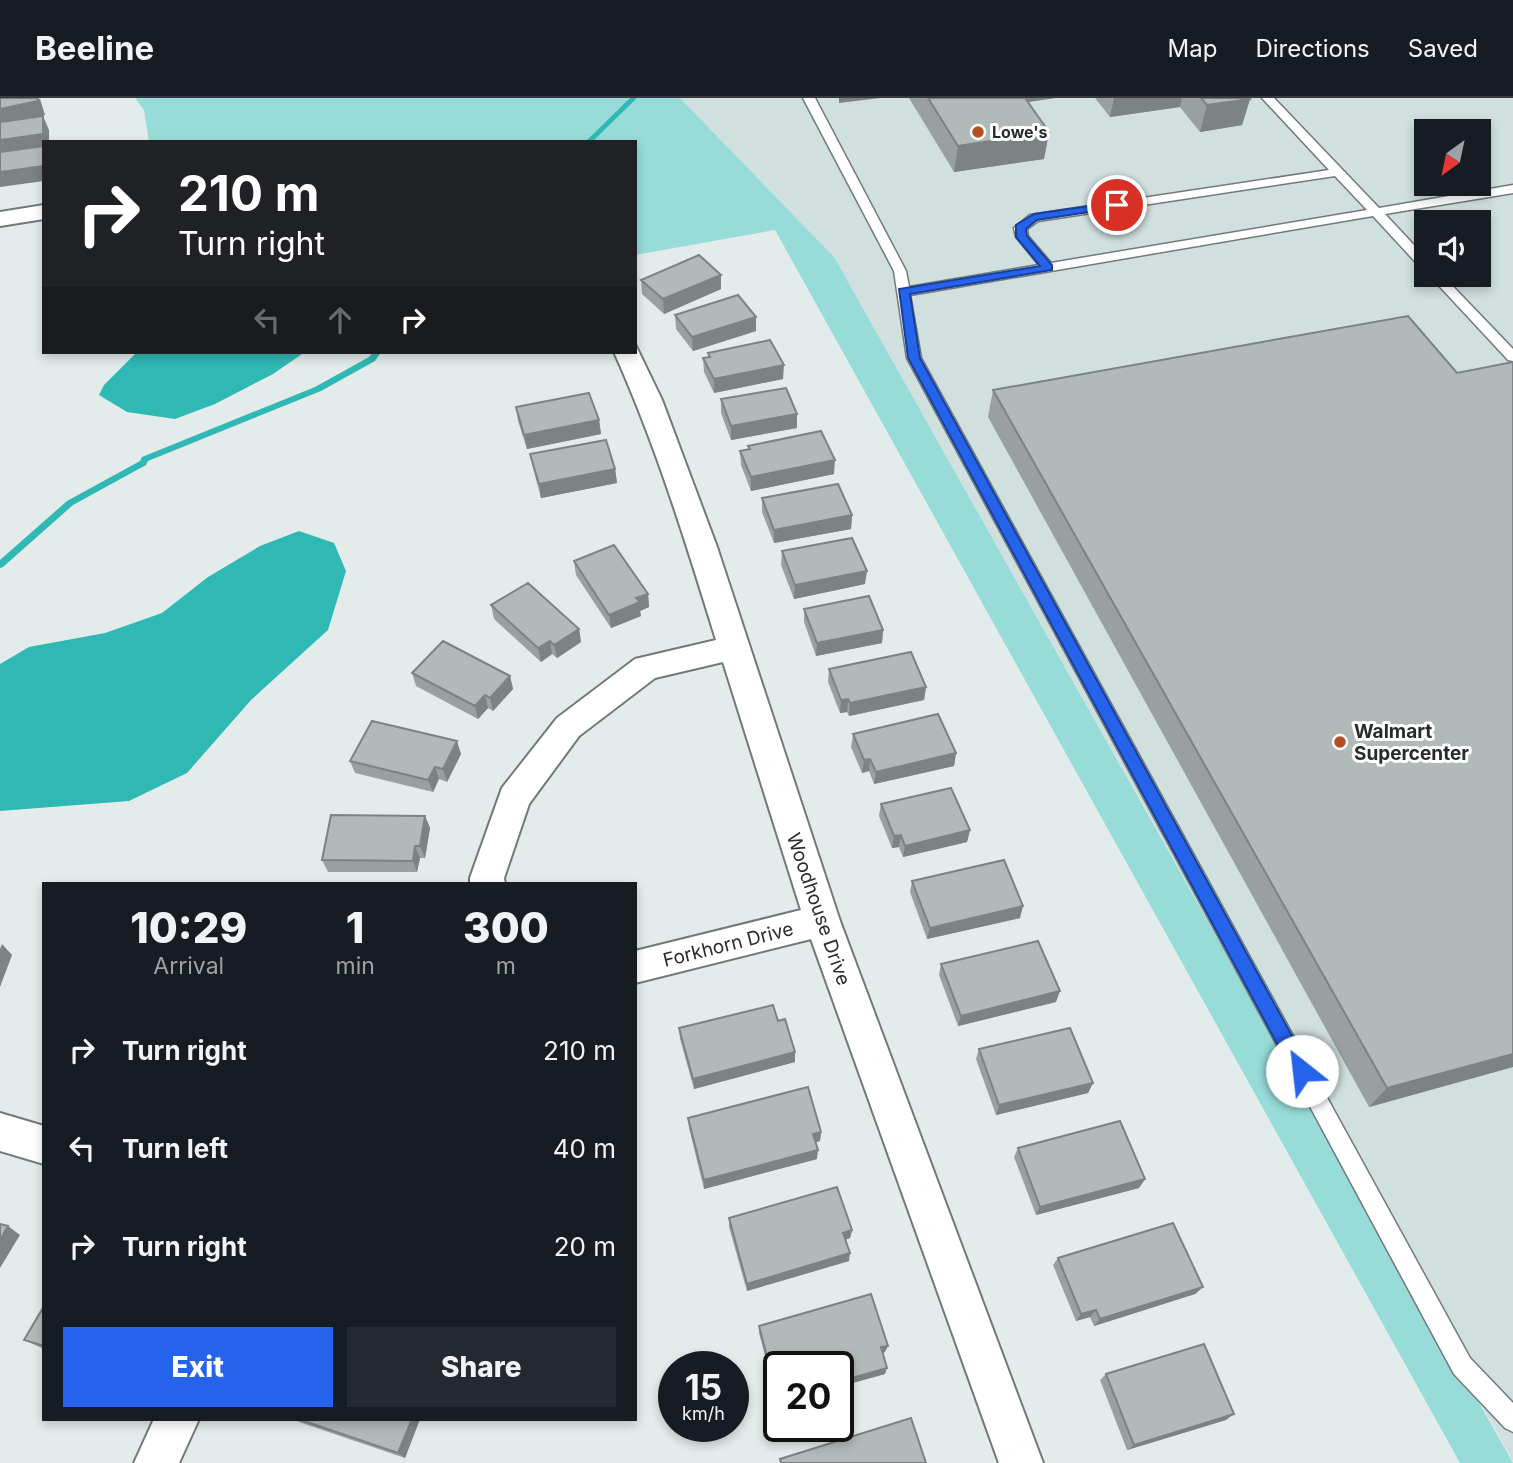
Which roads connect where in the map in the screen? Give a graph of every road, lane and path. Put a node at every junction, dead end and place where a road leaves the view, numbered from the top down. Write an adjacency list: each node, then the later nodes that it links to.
1 (809, 98): 11 (lane)
2 (1269, 98): 3 (lane)
3 (1338, 172): 6 (lane); 9 (lane)
4 (1513, 189): 6 (lane)
5 (42, 212): 7 (street)
6 (1377, 213): 8 (lane); 9 (lane)
7 (0, 219)
8 (1414, 252)
9 (1048, 268): 11 (lane)
10 (1446, 287): 13 (lane)
11 (904, 292): 20 (lane)
12 (627, 354): 14 (street, Woodhouse Drive)
13 (1513, 357)
14 (734, 648): 15 (street); 16 (street, Woodhouse Drive)
15 (488, 882)
16 (822, 921): 17 (street, Forkhorn Drive); 23 (street, Woodhouse Drive)
17 (637, 967)
18 (0, 1132): 19 (street)
19 (42, 1144)
20 (1513, 1420)
21 (176, 1421): 22 (street)
22 (156, 1463)
23 (1021, 1463)

